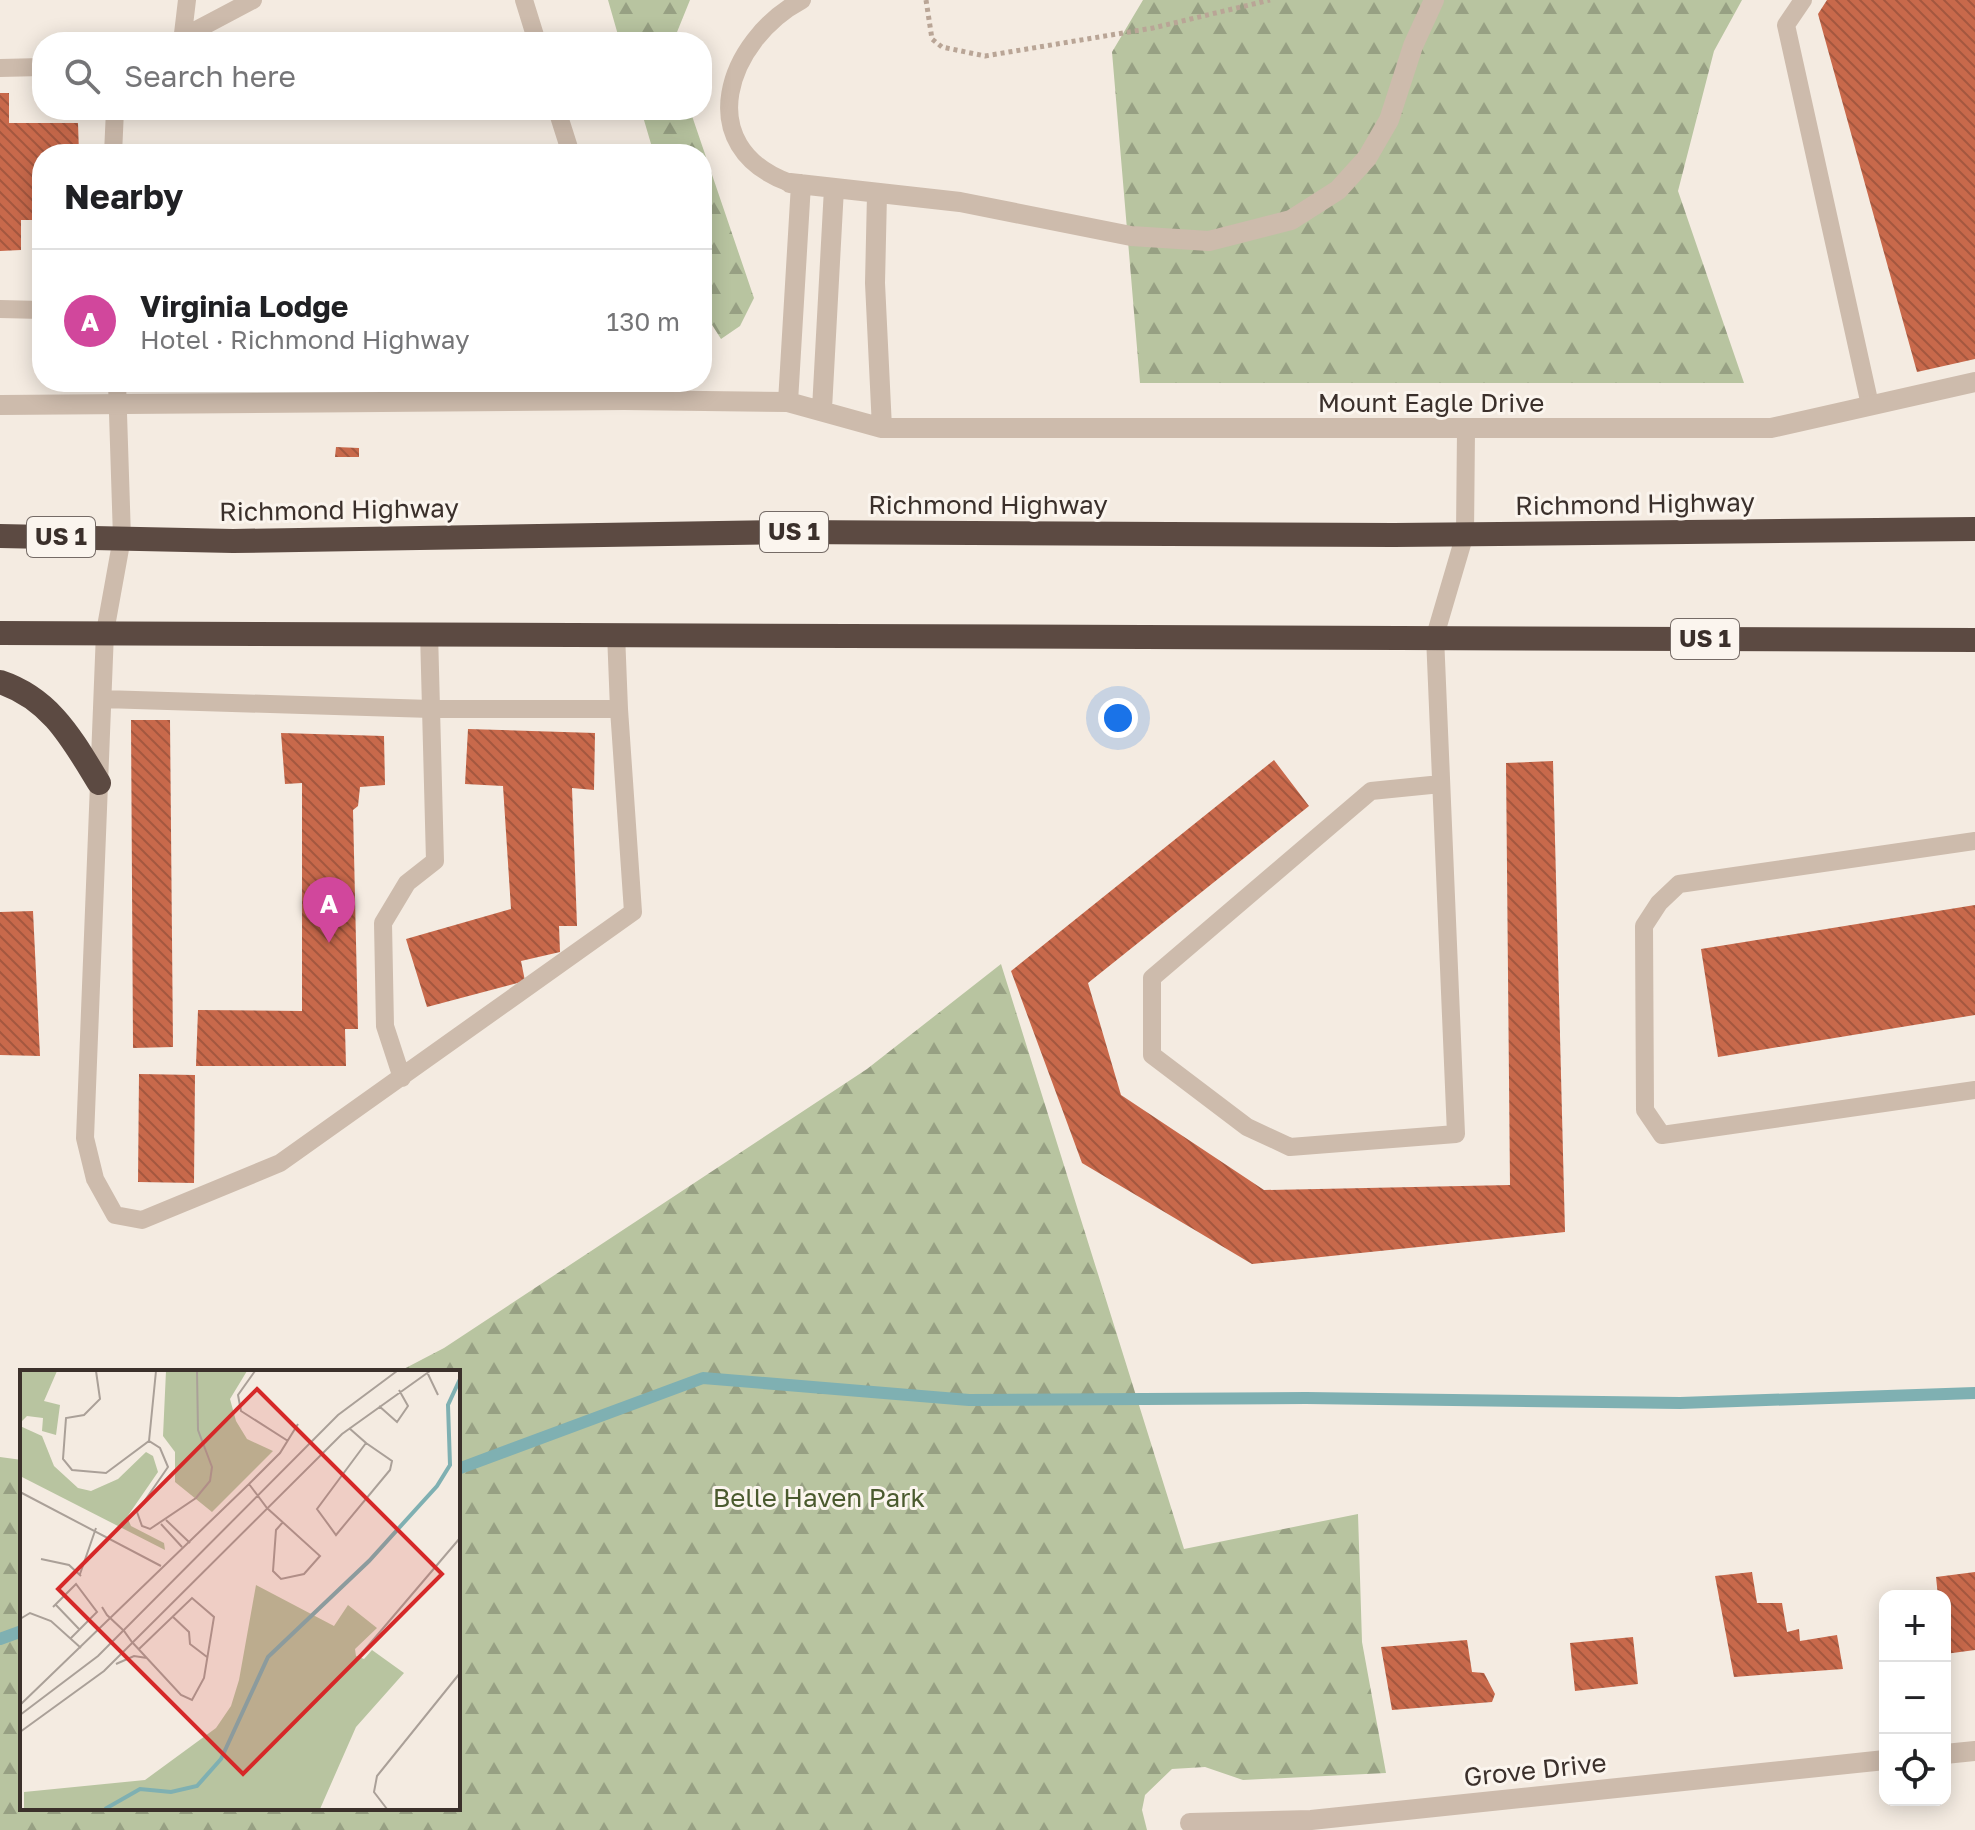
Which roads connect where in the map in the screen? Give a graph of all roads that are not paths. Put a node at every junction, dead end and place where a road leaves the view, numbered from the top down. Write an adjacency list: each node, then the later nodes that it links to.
1 (187, 0): 7 (lane)
2 (253, 0): 8 (lane)
3 (524, 0): 9 (lane)
4 (802, 0): 16 (lane)
5 (1434, 0): 18 (street)
6 (1803, 0): 28 (lane)
7 (183, 32)
8 (195, 32)
9 (534, 32)
10 (32, 67): 11 (lane)
11 (0, 68)
12 (115, 120): 14 (lane)
13 (560, 120): 15 (lane)
14 (113, 144)
15 (568, 144)
16 (795, 184): 17 (street); 25 (street)
17 (834, 188): 18 (street); 29 (street)
18 (877, 194): 30 (street)
19 (0, 309): 20 (lane)
20 (32, 310)
21 (1975, 382): 28 (street, Mount Eagle Drive)
22 (117, 392): 27 (lane)
23 (588, 392): 27 (street, Mount Eagle Drive)
24 (639, 392): 25 (street, Mount Eagle Drive)
25 (788, 402): 29 (street, Mount Eagle Drive)
26 (0, 405): 27 (street, Mount Eagle Drive)
27 (116, 405): 35 (lane)
28 (1870, 405): 31 (street, Mount Eagle Drive)
29 (822, 409): 30 (street, Mount Eagle Drive)
30 (882, 428): 31 (street, Mount Eagle Drive)
31 (1466, 430): 33 (lane)
32 (1975, 529): 33 (highway, Richmond Highway / US 1)
33 (1465, 534): 35 (highway, Richmond Highway / US 1); 40 (lane)
34 (0, 536): 35 (highway, Richmond Highway / US 1)
35 (122, 538): 36 (lane)
36 (105, 632): 37 (highway, US 1); 38 (highway, US 1); 43 (lane)
37 (429, 632): 39 (highway, US 1); 44 (lane)
38 (0, 633)
39 (616, 633): 40 (highway, US 1); 45 (lane)
40 (1435, 636): 41 (highway, US 1); 47 (lane)
41 (1975, 640)
42 (0, 682): 46 (highway)
43 (103, 699): 44 (lane); 46 (lane)
44 (431, 709): 45 (lane); 49 (lane)
45 (619, 709): 49 (lane)
46 (99, 783): 49 (lane)
47 (1441, 784): 47 (lane)
48 (1975, 841): 50 (lane)
49 (402, 1078)
50 (1975, 1090)
51 (1975, 1751): 52 (street)
52 (1951, 1753)
53 (1879, 1761): 54 (street, Grove Drive)
54 (1190, 1823)

